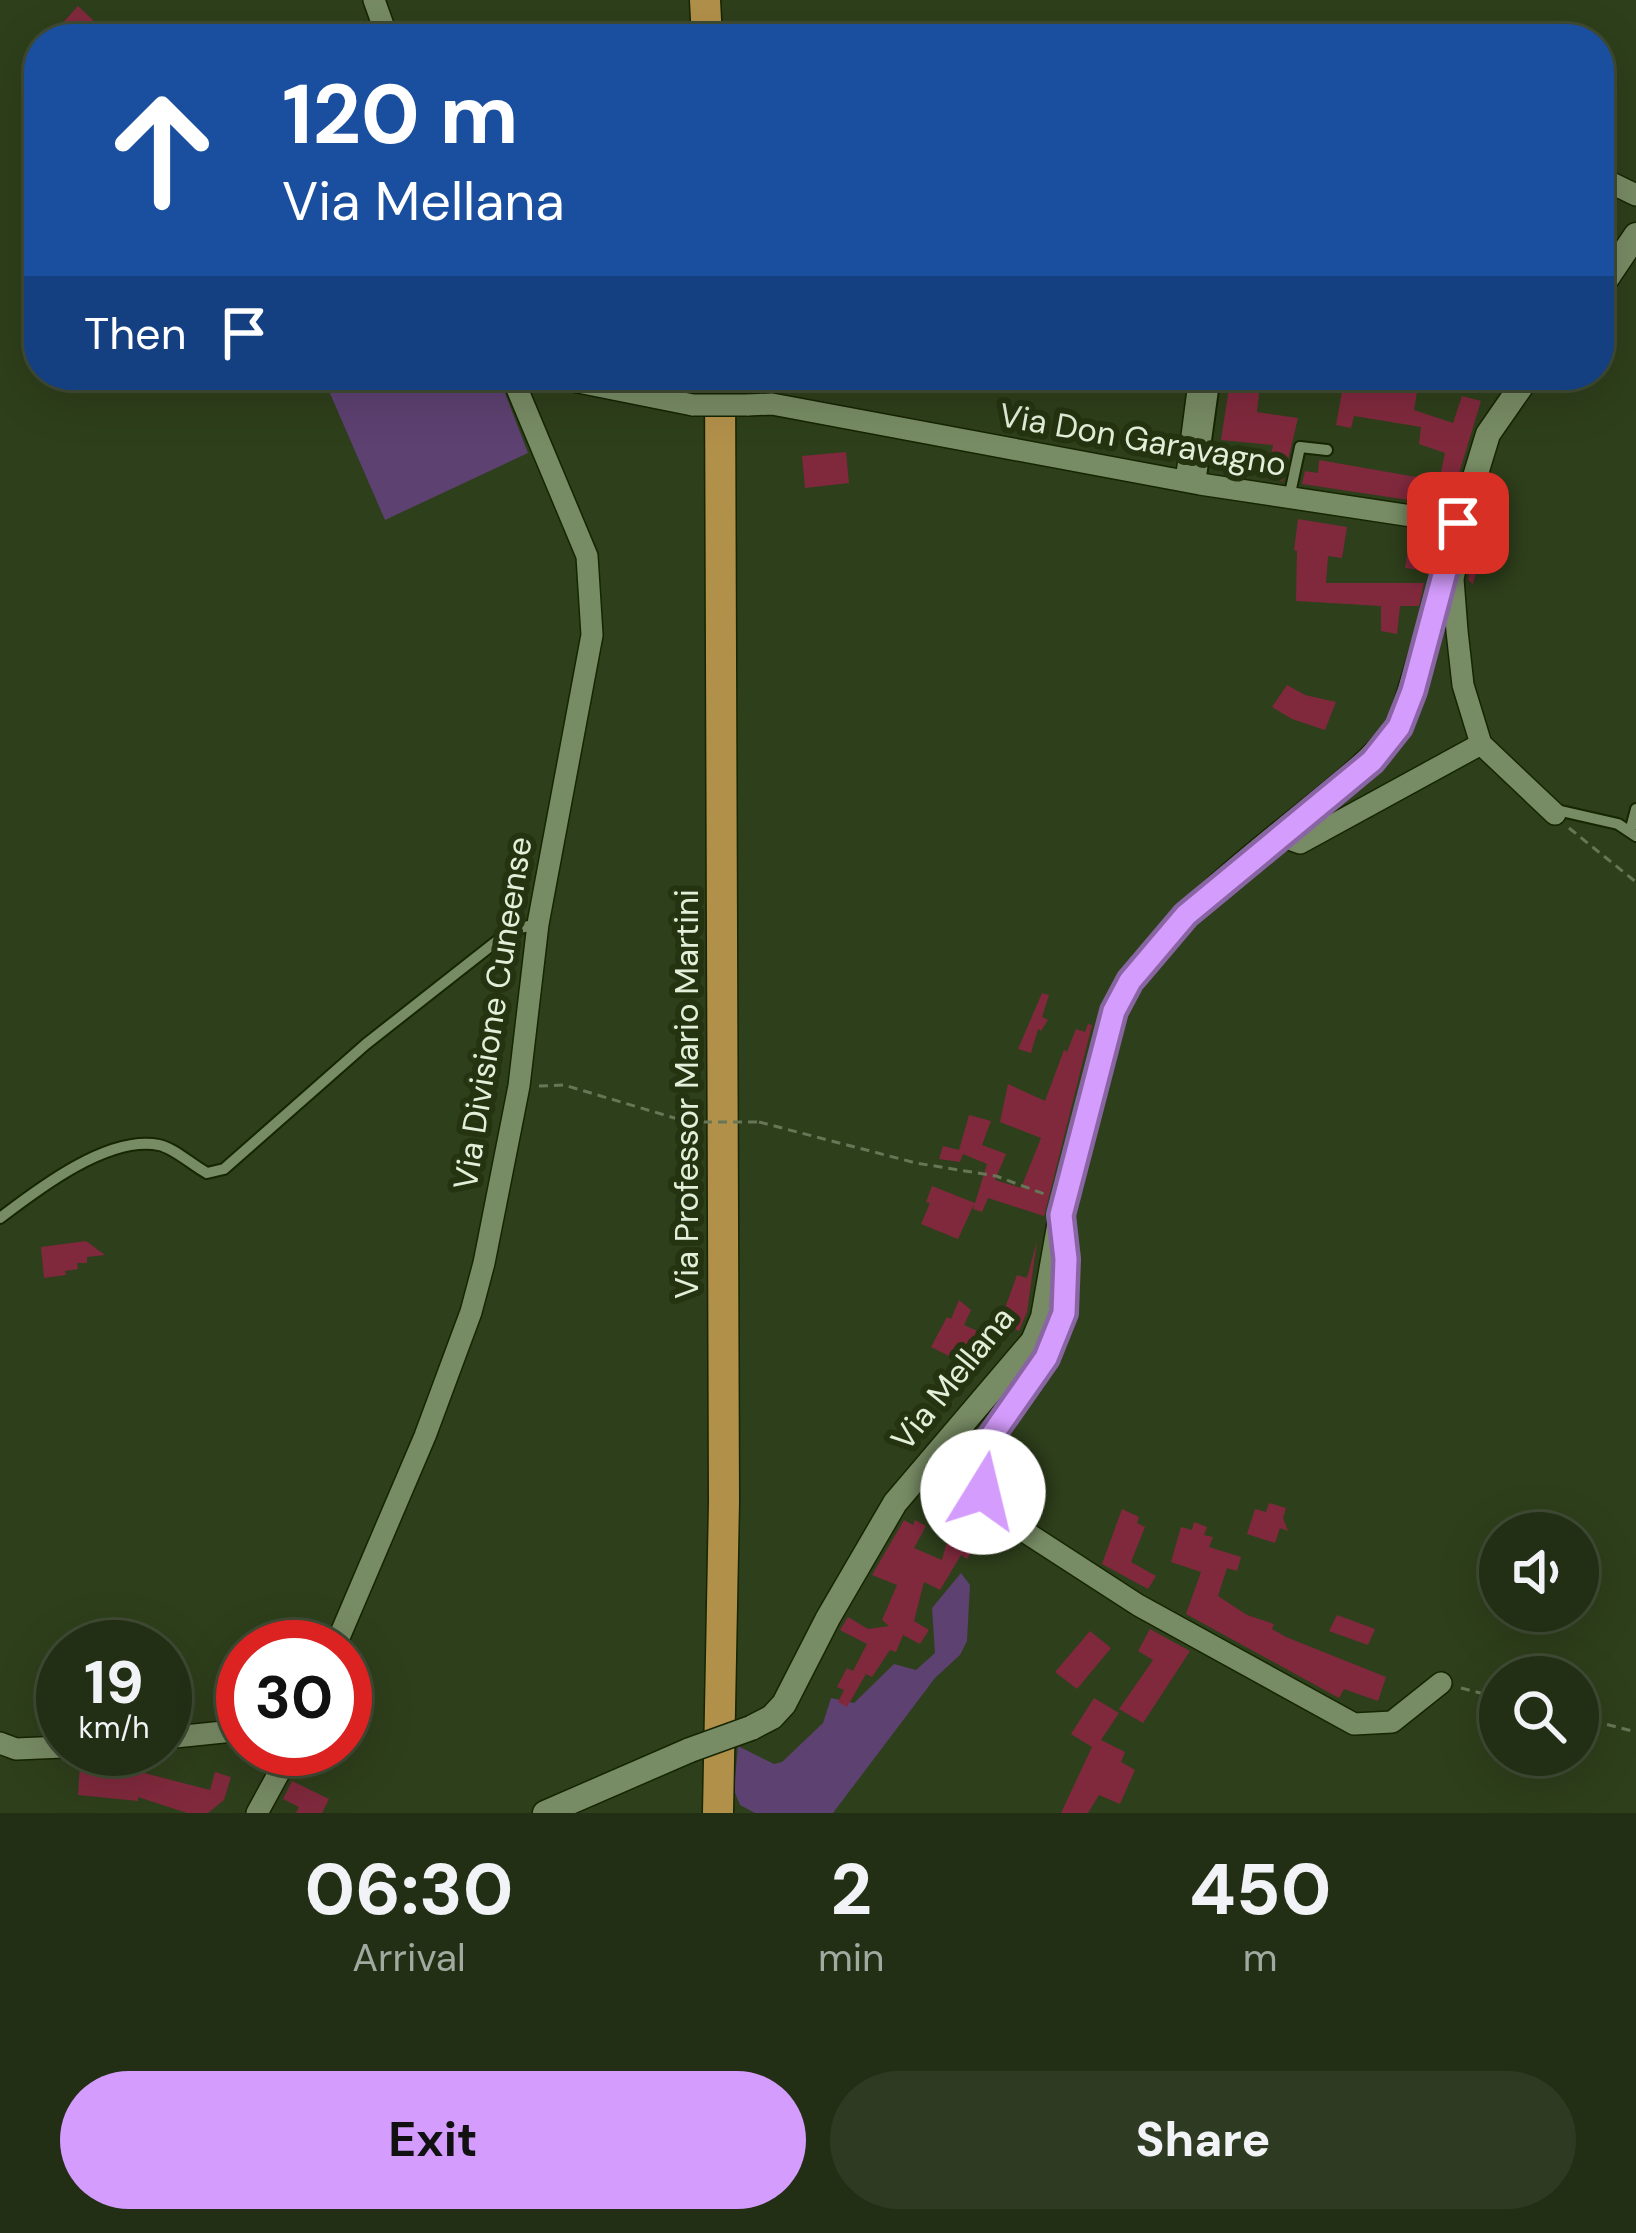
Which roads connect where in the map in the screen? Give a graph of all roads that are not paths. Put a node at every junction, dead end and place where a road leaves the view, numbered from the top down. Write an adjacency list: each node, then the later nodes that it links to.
1 (1636, 235): 2 (street)
2 (1614, 268)
3 (518, 390): 19 (street, Via Divisione Cuneense)
4 (618, 390): 9 (street, Via Divisione Cuneense)
5 (720, 390): 29 (main road, Via Professor Mario Martini)
6 (1199, 390): 11 (street)
7 (1212, 390): 11 (lane)
8 (1519, 390): 13 (street, Via Mellana)
9 (693, 405): 11 (street, Via Don Garavagno, bridge)
10 (1327, 450): 12 (lane)
11 (1193, 482): 12 (street, Via Don Garavagno)
12 (1289, 498): 13 (street, Via Don Garavagno)
13 (1458, 523): 14 (street); 18 (street, Via Mellana)
14 (1481, 744): 16 (street); 18 (street)
15 (1636, 809): 17 (lane)
16 (1555, 814): 17 (lane)
17 (1633, 834)
18 (1278, 835): 20 (street, Via Mellana)
19 (538, 924): 21 (lane); 22 (street, Via Divisione Cuneense)
20 (1063, 1208): 23 (street); 28 (street, Via Mellana, bridge)
21 (0, 1218)
22 (347, 1620)
23 (1441, 1683)
24 (0, 1743): 25 (street)
25 (36, 1748)
26 (277, 1776): 27 (street)
27 (257, 1813)
28 (545, 1813)
29 (718, 1813)

